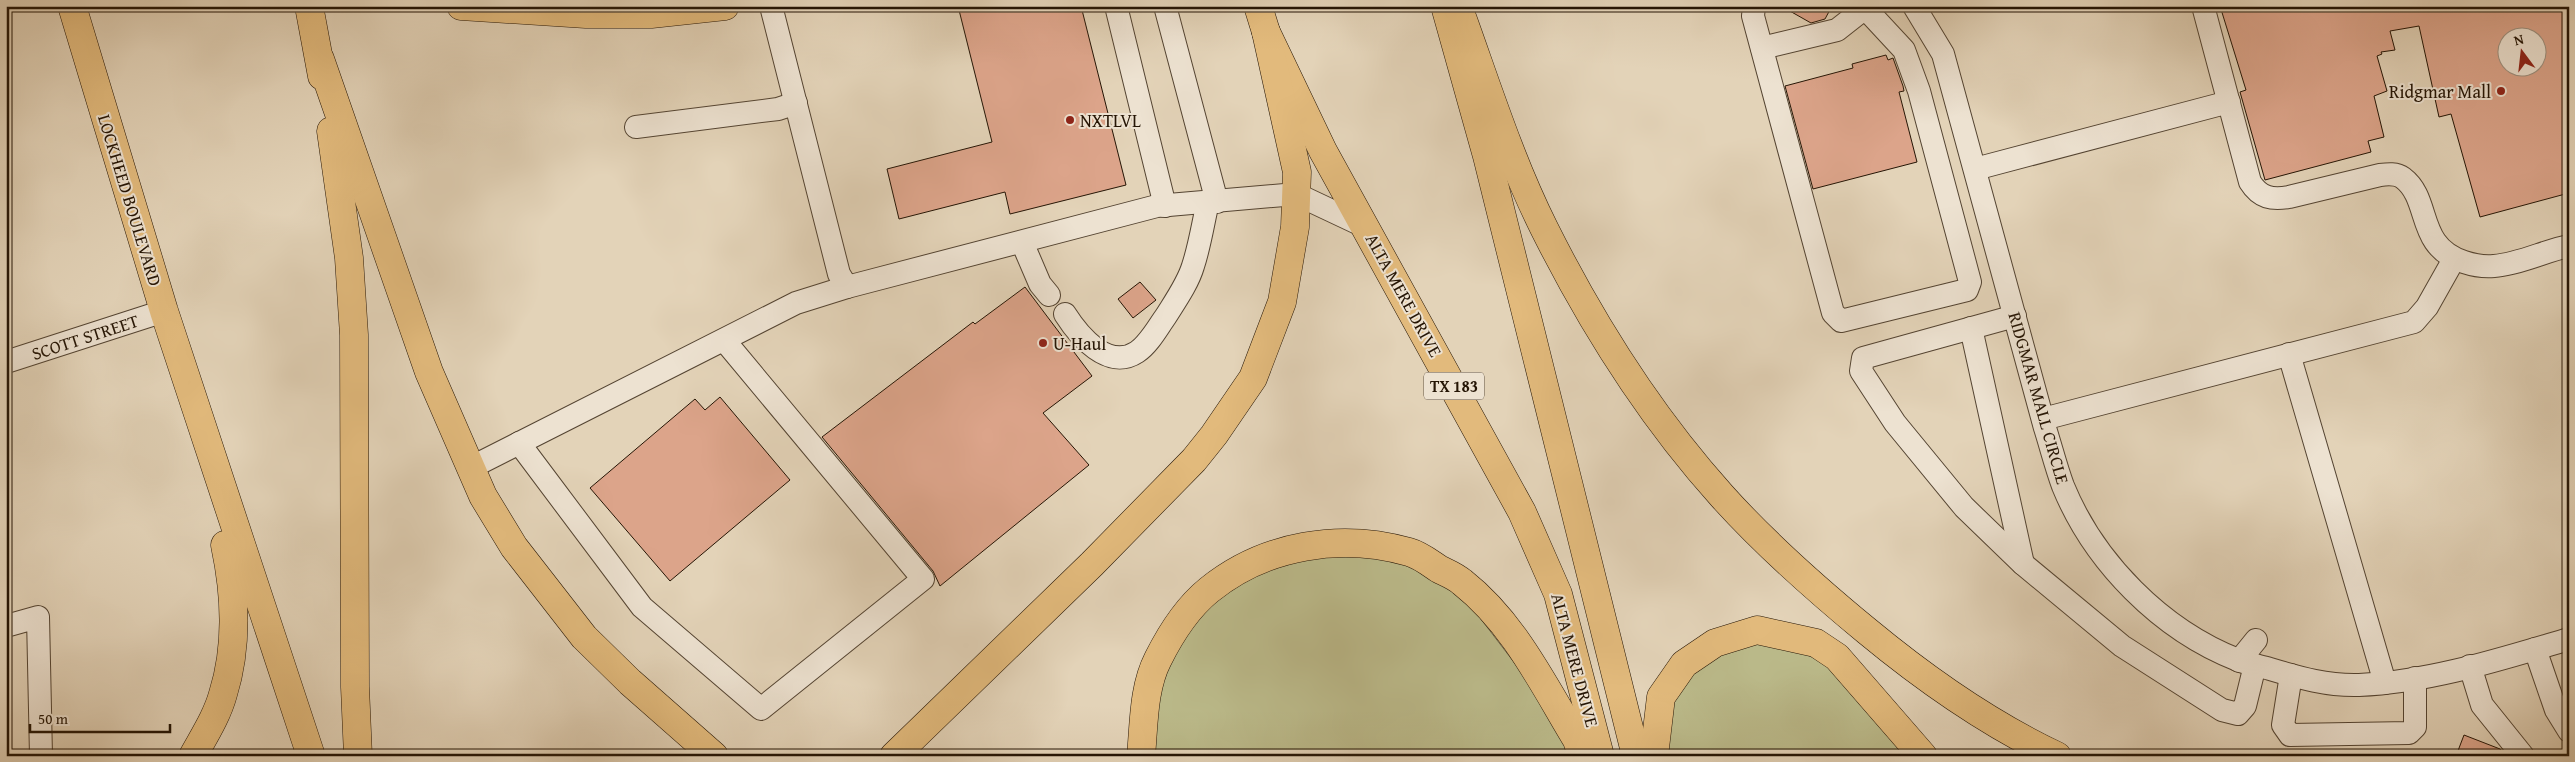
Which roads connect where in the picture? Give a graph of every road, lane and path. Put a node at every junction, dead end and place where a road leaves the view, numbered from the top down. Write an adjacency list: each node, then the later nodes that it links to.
1 (72, 6): 32 (main road, LOCKHEED BOULEVARD)
2 (309, 6): 17 (main road)
3 (461, 6): 4 (main road)
4 (726, 6)
5 (771, 6): 19 (street)
6 (1116, 6): 24 (street)
7 (1165, 6): 23 (street)
8 (1258, 6): 15 (main road, ALTA MERE DRIVE / TX 183)
9 (1445, 6): 63 (main road, ALTA MERE DRIVE)
10 (1458, 6): 66 (main road)
11 (1754, 6): 16 (street)
12 (1914, 6): 21 (street, RIDGMAR MALL CIRCLE)
13 (2203, 6): 18 (street)
14 (1866, 7): 16 (street); 16 (street)
15 (1266, 32): 22 (main road); 25 (main road, ALTA MERE DRIVE / TX 183)
16 (1762, 48)
17 (320, 59): 42 (main road); 57 (main road)
18 (2229, 102): 21 (street); 29 (street)
19 (796, 103): 20 (street); 30 (street)
20 (636, 127)
21 (1975, 169): 34 (street, RIDGMAR MALL CIRCLE)
22 (1296, 194): 23 (street); 25 (street); 59 (main road)
23 (1212, 202): 24 (street); 26 (street)
24 (1171, 205): 26 (street); 27 (street)
25 (1366, 226): 62 (main road, ALTA MERE DRIVE / TX 183)
26 (1202, 228): 33 (street)
27 (1022, 242): 30 (street); 31 (street)
28 (2569, 246): 29 (street)
29 (2454, 259): 37 (street)
30 (847, 287): 36 (street)
31 (1049, 295)
32 (164, 311): 38 (street, SCOTT STREET); 39 (main road, LOCKHEED BOULEVARD)
33 (1065, 314)
34 (2015, 316): 35 (street); 40 (street, RIDGMAR MALL CIRCLE)
35 (1970, 328): 43 (street); 43 (street)
36 (724, 340): 41 (street); 41 (street)
37 (2290, 354): 40 (street); 52 (street)
38 (6, 362)
39 (191, 392): 55 (main road); 56 (main road)
40 (2043, 419): 48 (street, RIDGMAR MALL CIRCLE)
41 (519, 443): 42 (street)
42 (470, 468): 58 (main road)
43 (2023, 564): 48 (street)
44 (6, 626): 54 (street)
45 (2569, 639): 47 (street, RIDGMAR MALL CIRCLE)
46 (2256, 640): 48 (street)
47 (2535, 649): 49 (street, RIDGMAR MALL CIRCLE); 53 (street)
48 (2247, 663): 50 (street, RIDGMAR MALL CIRCLE)
49 (2470, 666): 51 (street, RIDGMAR MALL CIRCLE); 67 (street)
50 (2291, 675): 51 (street); 52 (street, RIDGMAR MALL CIRCLE)
51 (2415, 678): 52 (street, RIDGMAR MALL CIRCLE)
52 (2384, 683)
53 (2569, 731)
54 (41, 756)
55 (193, 756)
56 (311, 756)
57 (358, 756)
58 (714, 756)
59 (894, 756)
60 (1141, 756): 61 (main road)
61 (1582, 756)
62 (1600, 756)
63 (1636, 756)
64 (1654, 756): 65 (main road)
65 (1923, 756)
66 (2057, 756)
67 (2523, 756)

